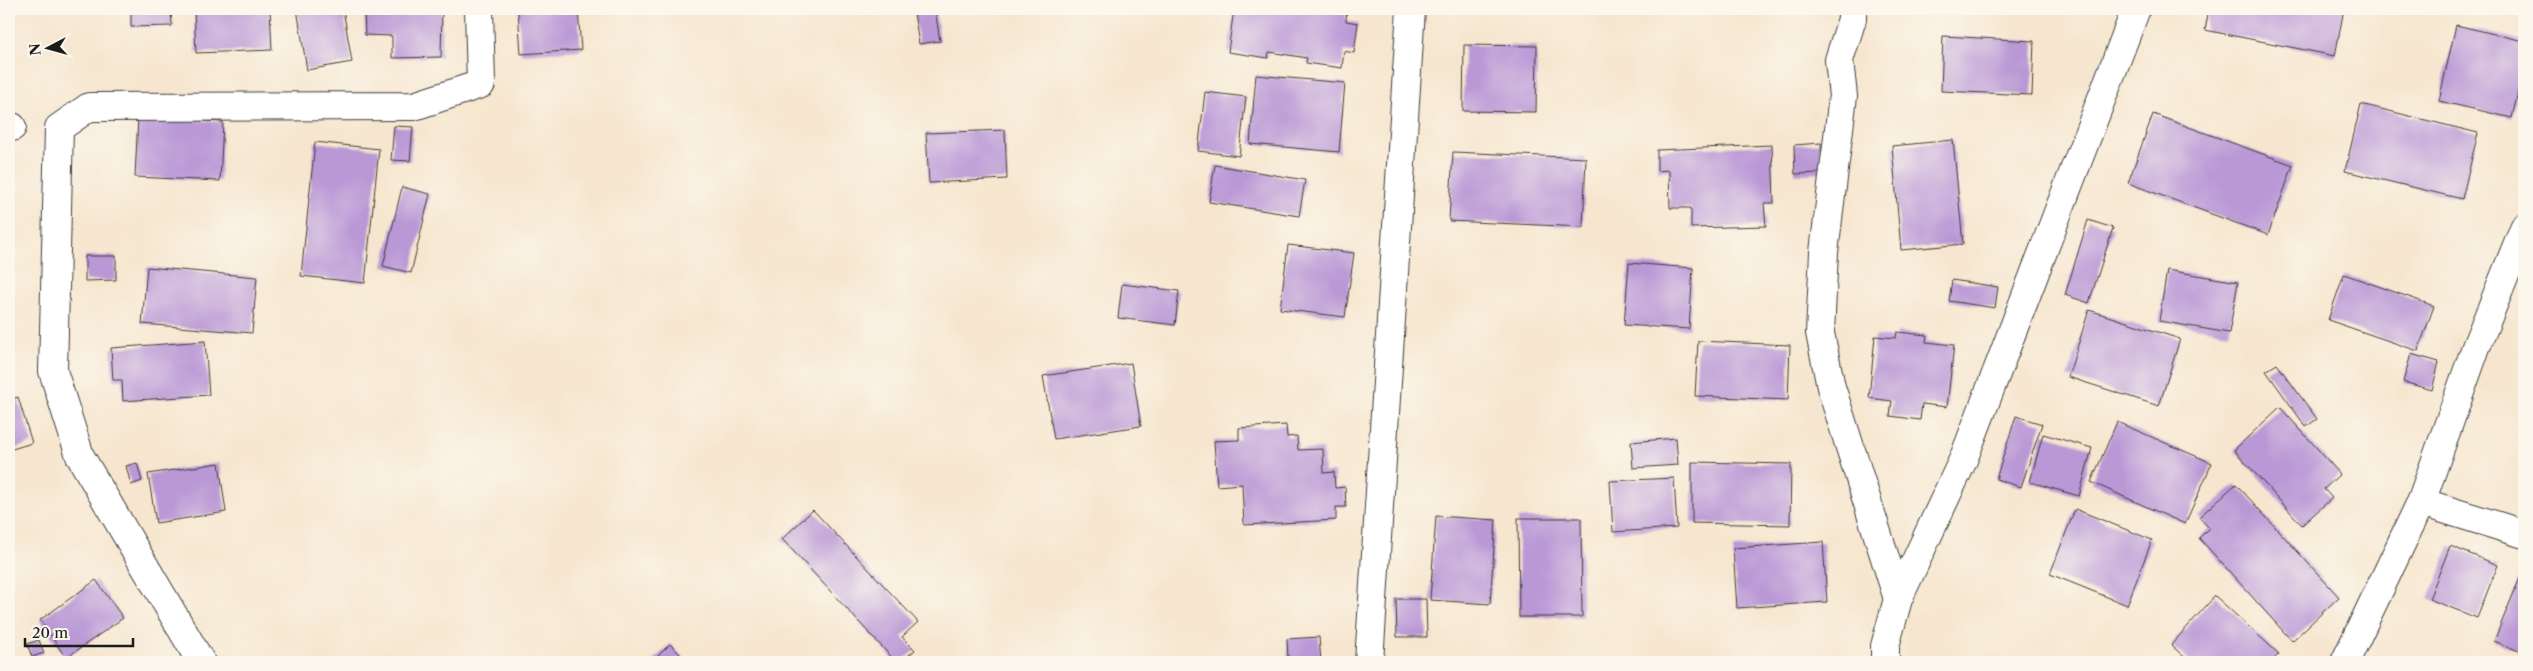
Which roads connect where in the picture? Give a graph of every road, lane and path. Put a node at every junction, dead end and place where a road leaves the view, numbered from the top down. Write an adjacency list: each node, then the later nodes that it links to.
1 (479, 9): 9 (street)
2 (1411, 9): 10 (street)
3 (1852, 9): 8 (street)
4 (2136, 9): 8 (street)
5 (2524, 228): 6 (street)
6 (2422, 502): 7 (street); 12 (street)
7 (2524, 534)
8 (1898, 599): 11 (street)
9 (201, 662)
10 (1369, 662)
11 (1886, 662)
12 (2345, 662)

